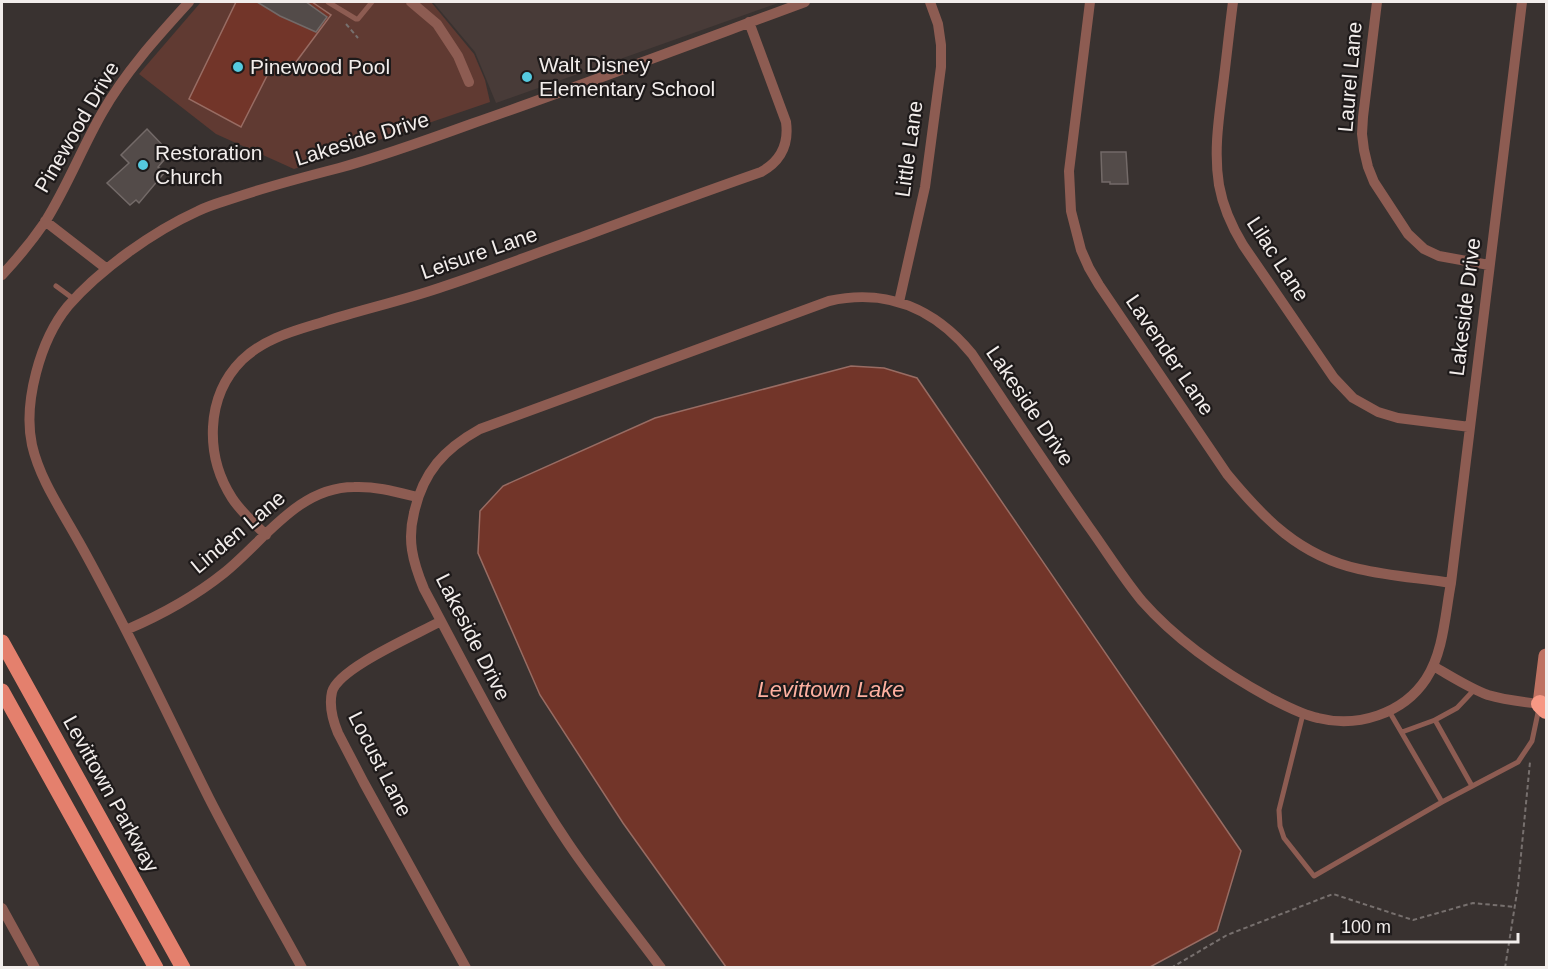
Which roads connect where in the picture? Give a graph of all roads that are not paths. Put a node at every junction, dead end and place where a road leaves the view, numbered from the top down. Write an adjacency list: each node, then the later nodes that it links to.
1 (189, 2): 13 (street, Pinewood Drive)
2 (328, 2): 3 (lane)
3 (372, 2)
4 (411, 2): 12 (street)
5 (805, 2): 11 (street, Lakeside Drive)
6 (930, 2): 19 (street, Little Lane)
7 (1090, 2): 23 (street, Lavender Lane)
8 (1233, 2): 20 (street, Lilac Lane)
9 (1377, 2): 14 (street, Laurel Lane)
10 (1522, 2): 14 (street, Lakeside Drive)
11 (749, 22): 15 (street, Lakeside Drive); 22 (street, Leisure Lane)
12 (469, 82)
13 (45, 221): 15 (street); 16 (street, Pinewood Drive)
14 (1489, 265): 20 (street, Lakeside Drive)
15 (107, 270): 18 (street, Lakeside Drive)
16 (2, 275)
17 (56, 286): 18 (lane)
18 (75, 300): 25 (street, Lakeside Drive)
19 (899, 302): 21 (street, Lakeside Drive); 33 (street, Lakeside Drive)
20 (1470, 427): 23 (street, Lakeside Drive)
21 (417, 497): 22 (street, Linden Lane); 24 (street, Lakeside Drive)
22 (266, 535): 25 (street, Linden Lane)
23 (1451, 583): 28 (street, Lakeside Drive)
24 (441, 621): 43 (street, Locust Lane); 44 (street, Lakeside Drive)
25 (126, 630): 42 (street, Lakeside Drive)
26 (2, 642): 41 (main road, Levittown Parkway)
27 (1546, 656): 31 (main road)
28 (1433, 666): 29 (street); 32 (street, Lakeside Drive)
29 (1474, 689): 31 (street); 34 (lane)
30 (2, 691): 40 (main road)
31 (1543, 707): 36 (lane)
32 (1389, 711): 33 (street, Lakeside Drive); 35 (lane)
33 (1303, 714): 37 (lane)
34 (1435, 720): 35 (lane); 36 (lane)
35 (1402, 732): 37 (lane)
36 (1472, 786): 37 (lane)
37 (1442, 802)
38 (2, 908): 39 (street)
39 (35, 968)
40 (156, 968)
41 (183, 968)
42 (302, 968)
43 (466, 968)
44 (661, 968)

